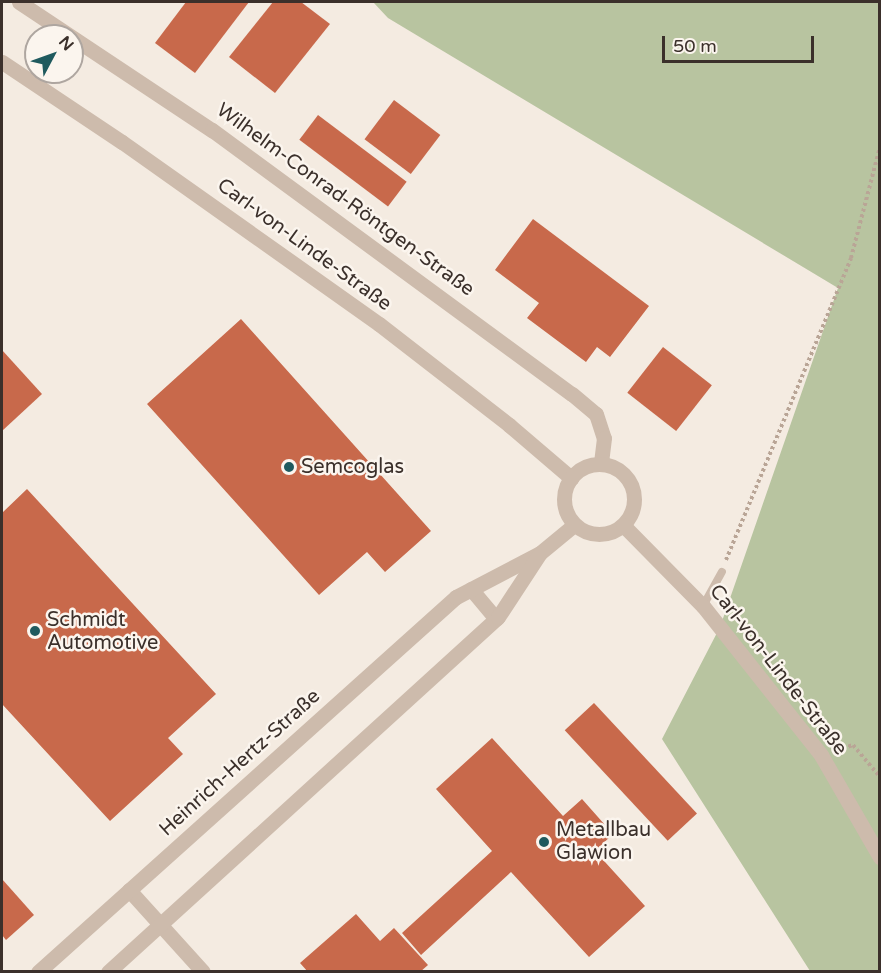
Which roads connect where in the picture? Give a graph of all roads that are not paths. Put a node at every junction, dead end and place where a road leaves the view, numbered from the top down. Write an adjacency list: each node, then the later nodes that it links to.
1 (19, 2): 3 (street, Wilhelm-Conrad-Röntgen-Straße)
2 (2, 62): 4 (street, Carl-von-Linde-Straße)
3 (601, 464): 4 (street); 6 (street)
4 (571, 478): 5 (street)
5 (574, 525): 6 (street); 7 (street, Heinrich-Hertz-Straße)
6 (623, 525): 10 (street, Carl-von-Linde-Straße)
7 (540, 553): 9 (street, Heinrich-Hertz-Straße); 11 (street, Heinrich-Hertz-Straße)
8 (722, 572): 10 (lane)
9 (471, 589): 11 (street); 13 (street, Heinrich-Hertz-Straße)
10 (703, 606): 12 (street, Carl-von-Linde-Straße)
11 (496, 619): 14 (street, Heinrich-Hertz-Straße)
12 (879, 857)
13 (129, 890): 14 (street); 15 (street, Heinrich-Hertz-Straße)
14 (160, 924): 16 (street, Heinrich-Hertz-Straße); 17 (street)
15 (38, 972)
16 (108, 972)
17 (202, 972)

